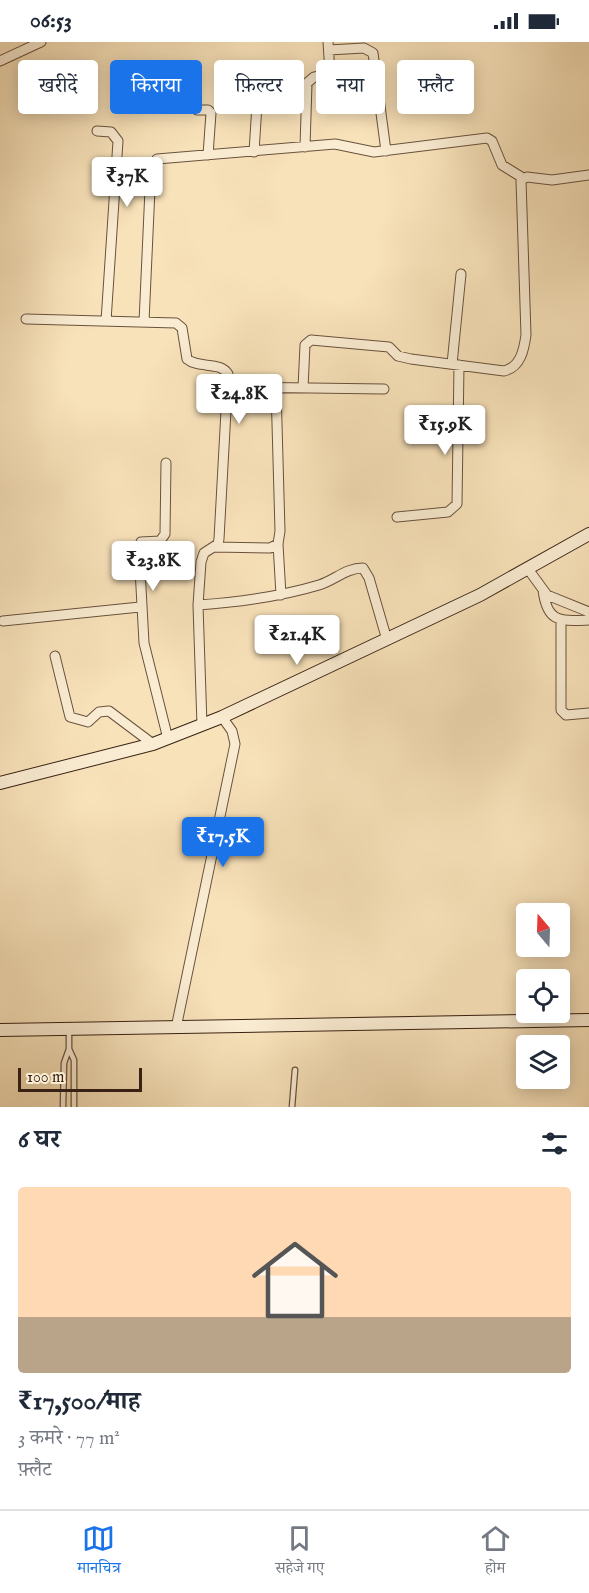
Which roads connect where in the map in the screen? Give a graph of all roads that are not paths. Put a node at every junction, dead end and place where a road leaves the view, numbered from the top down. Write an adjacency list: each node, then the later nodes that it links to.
1 (41, 42): 3 (street)
2 (328, 46): 7 (street); 8 (street)
3 (0, 61)
4 (202, 110): 10 (street)
5 (256, 114): 9 (street)
6 (97, 131): 15 (street)
7 (305, 147): 8 (street); 9 (street)
8 (386, 151): 12 (street)
9 (254, 152): 10 (street)
10 (208, 155): 16 (street)
11 (589, 176): 12 (street)
12 (524, 178): 17 (street)
13 (461, 274): 17 (street)
14 (26, 319): 15 (street)
15 (106, 321): 16 (street)
16 (144, 322): 18 (street)
17 (456, 365): 20 (street); 23 (street)
18 (228, 387): 19 (street); 26 (street)
19 (276, 388): 20 (street); 25 (street)
20 (303, 388): 21 (street)
21 (384, 389)
22 (166, 463): 31 (street)
23 (397, 517)
24 (589, 534): 27 (street)
25 (278, 544): 26 (street); 29 (street)
26 (214, 547): 30 (street)
27 (528, 569): 28 (street); 36 (street)
28 (543, 591): 32 (street); 33 (street)
29 (281, 595): 30 (street); 36 (street)
30 (198, 605): 40 (street)
31 (140, 607): 35 (street); 41 (street)
32 (589, 612)
33 (561, 620): 34 (street); 38 (street)
34 (589, 620)
35 (3, 621)
36 (387, 640): 39 (street)
37 (55, 656): 42 (street)
38 (589, 713)
39 (222, 717): 40 (street); 45 (street)
40 (202, 725): 41 (street)
41 (168, 739): 42 (street)
42 (153, 744): 43 (street)
43 (0, 783)
44 (589, 1020): 45 (street)
45 (176, 1028): 47 (street)
46 (0, 1030): 47 (street)
47 (69, 1030): 48 (lane)
48 (69, 1049): 50 (lane); 51 (lane)
49 (295, 1070): 52 (lane)
50 (63, 1107)
51 (74, 1107)
52 (292, 1107)

